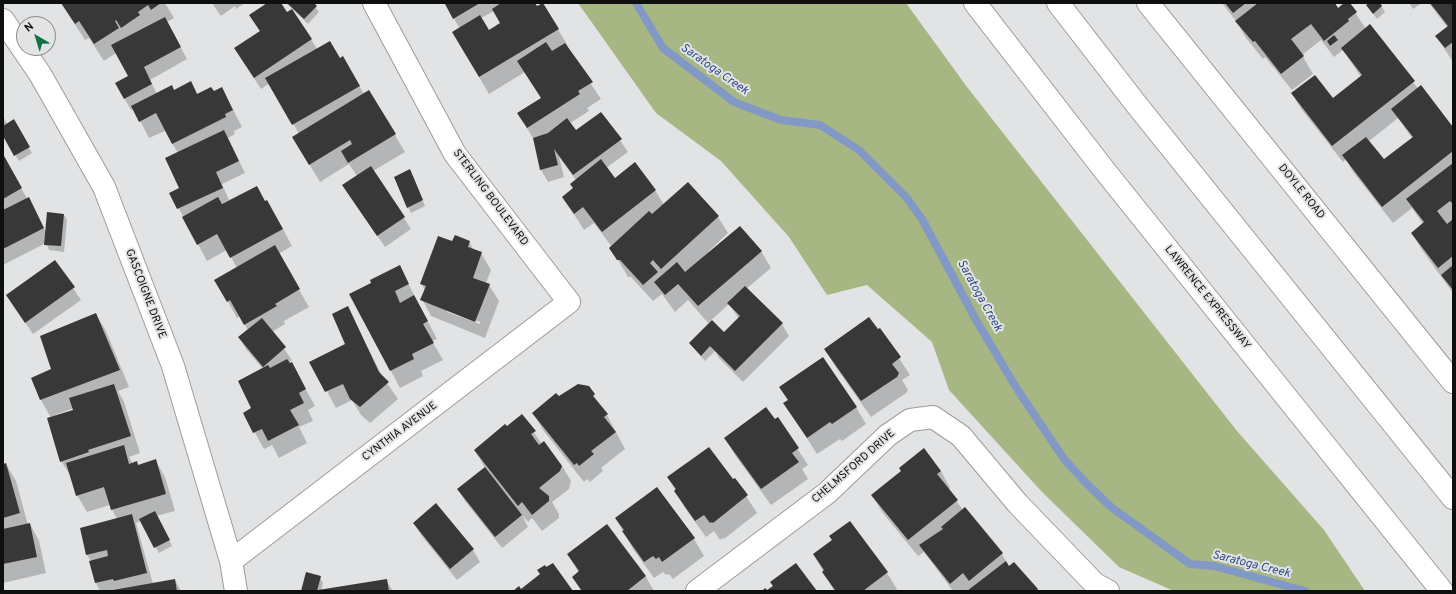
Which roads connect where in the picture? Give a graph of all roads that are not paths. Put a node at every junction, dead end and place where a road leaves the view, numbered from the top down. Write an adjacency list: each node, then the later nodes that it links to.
1 (374, 3): 6 (main road, STERLING BOULEVARD)
2 (975, 3): 13 (main road, LAWRENCE EXPRESSWAY)
3 (1058, 3): 8 (main road)
4 (1148, 3): 7 (main road, DOYLE ROAD)
5 (3, 20): 9 (main road, GASCOIGNE DRIVE)
6 (569, 302): 9 (main road, CYNTHIA AVENUE)
7 (1453, 382)
8 (1453, 498)
9 (231, 561): 11 (main road, GASCOIGNE DRIVE)
10 (1097, 589): 12 (main road, CHELMSFORD DRIVE)
11 (236, 591)
12 (697, 591)
13 (1442, 591)

